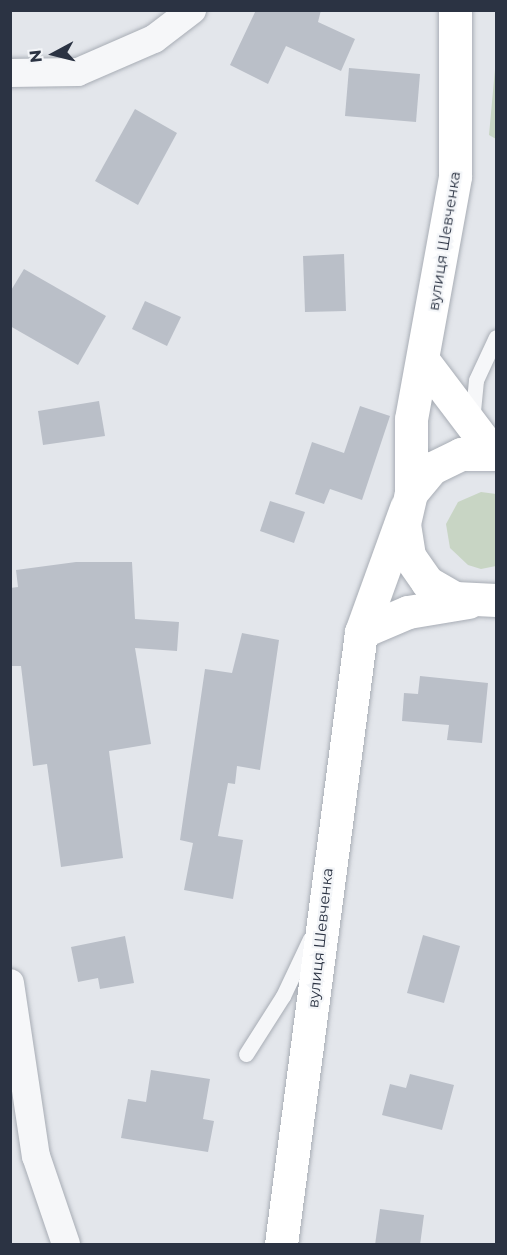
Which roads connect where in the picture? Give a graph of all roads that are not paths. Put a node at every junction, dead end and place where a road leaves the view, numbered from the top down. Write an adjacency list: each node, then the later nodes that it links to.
1 (192, 10): 3 (street)
2 (455, 10): 5 (main road, вулиця Шевченка)
3 (10, 73)
4 (496, 337): 6 (lane)
5 (425, 363): 6 (main road); 8 (main road, вулиця Шевченка)
6 (472, 424): 7 (main road)
7 (495, 454): 8 (main road)
8 (409, 500): 9 (main road); 10 (main road, вулиця Шевченка)
9 (483, 601): 10 (main road)
10 (361, 632): 11 (main road, вулиця Шевченка)
11 (323, 912): 13 (lane); 15 (main road, вулиця Шевченка)
12 (10, 983): 14 (street)
13 (246, 1054)
14 (66, 1245)
15 (281, 1245)

